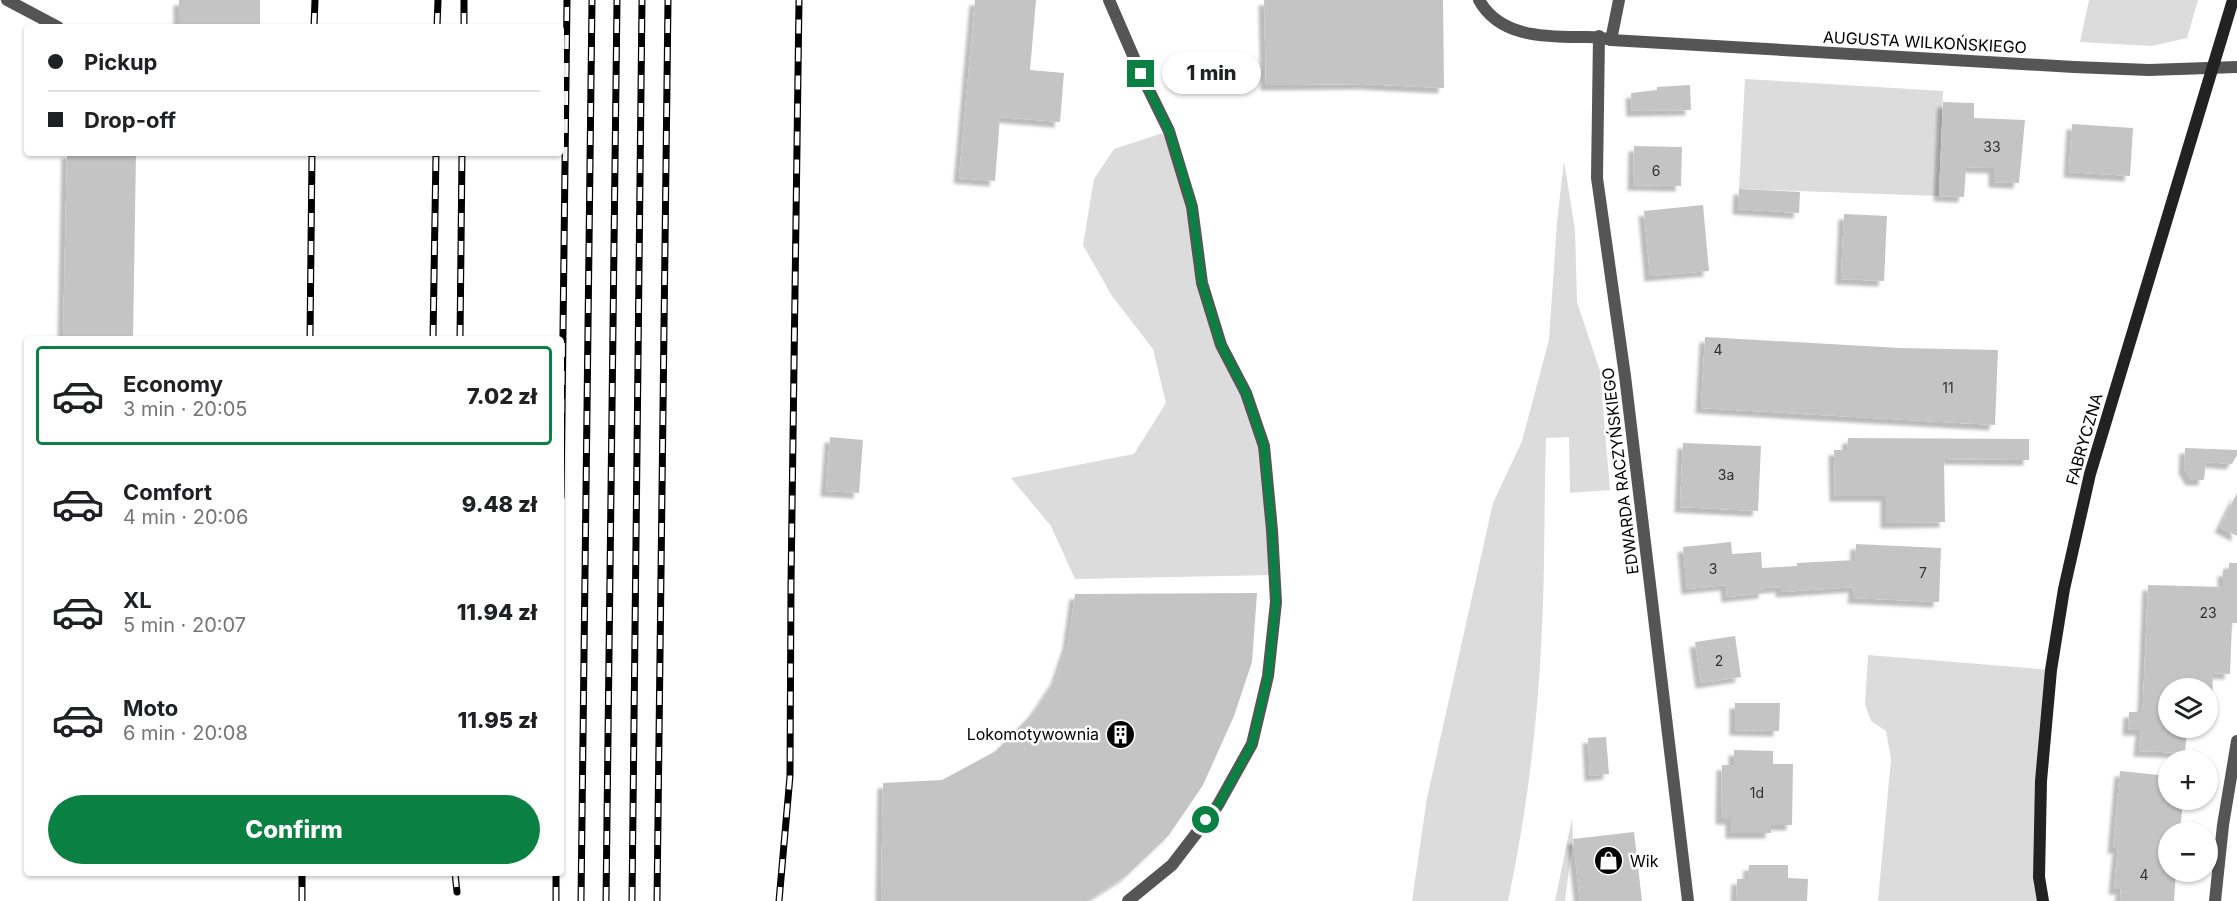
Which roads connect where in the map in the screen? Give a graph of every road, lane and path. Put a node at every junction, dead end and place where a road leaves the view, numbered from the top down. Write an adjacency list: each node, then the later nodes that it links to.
1 (7, 0): 6 (street)
2 (1109, 0): 11 (street)
3 (1479, 0): 7 (street, AUGUSTA WILKOŃSKIEGO)
4 (1619, 0): 7 (street, EDWARDA RACZYŃSKIEGO)
5 (2233, 0): 8 (street, FABRYCZNA)
6 (52, 24)
7 (1605, 38): 8 (street, AUGUSTA WILKOŃSKIEGO); 12 (street, EDWARDA RACZYŃSKIEGO)
8 (2212, 68): 9 (street, AUGUSTA WILKOŃSKIEGO); 13 (street, FABRYCZNA)
9 (2237, 68)
10 (2237, 741): 14 (street)
11 (1128, 901)
12 (1688, 901)
13 (2043, 901)
14 (2215, 901)

